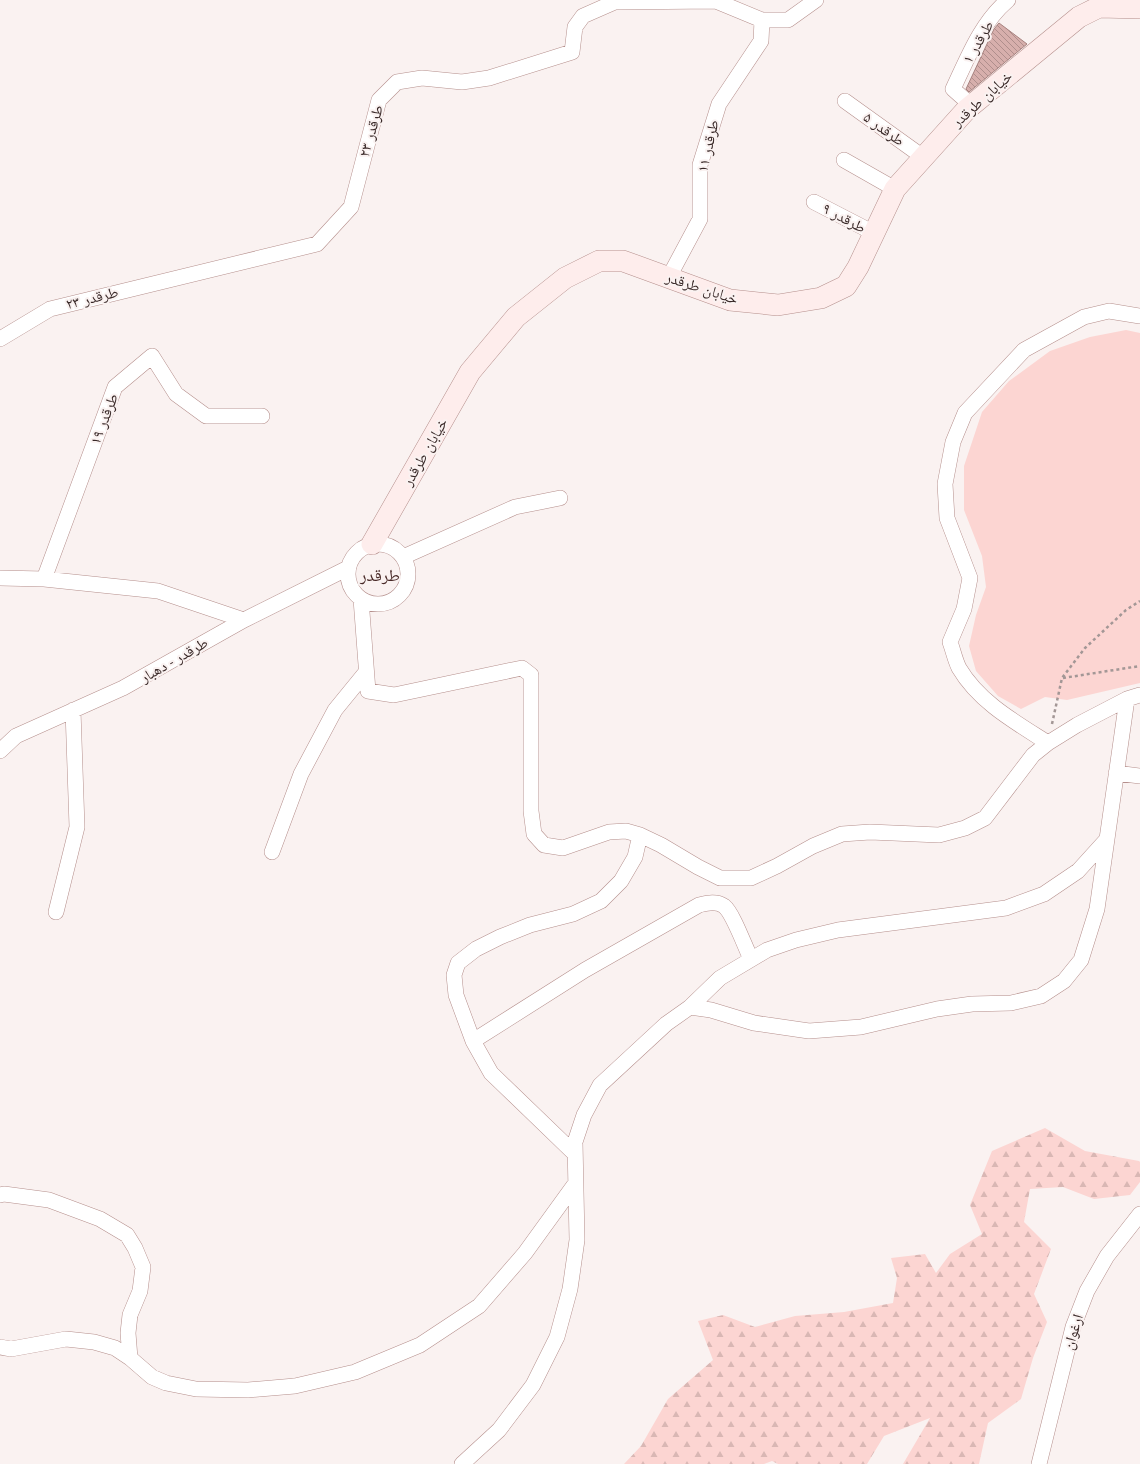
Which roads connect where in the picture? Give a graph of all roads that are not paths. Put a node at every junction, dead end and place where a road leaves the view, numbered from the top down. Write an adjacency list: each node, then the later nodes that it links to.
1 (816, 0): 5 (street)
2 (1000, 2): 7 (street, طرقدر ۱)
3 (1093, 3): 4 (street, خیابان طرقدر); 7 (street, خیابان طرقدر)
4 (1140, 8)
5 (762, 20): 13 (street, طرقدر ۱۱); 15 (street, طرقدر ۲۳)
6 (845, 101): 8 (street, طرقدر ۵)
7 (970, 105): 8 (street, خیابان طرقدر)
8 (923, 158): 10 (street, خیابان طرقدر)
9 (844, 160): 10 (street)
10 (895, 189): 12 (street, خیابان طرقدر)
11 (814, 202): 12 (street, طرقدر ۹)
12 (874, 234): 13 (street, خیابان طرقدر)
13 (669, 278): 18 (street, خیابان طرقدر)
14 (1140, 316): 28 (street)
15 (0, 339)
16 (262, 416): 22 (street, طرقدر ۱۹)
17 (560, 498): 19 (street)
18 (372, 544): 19 (street); 20 (street)
19 (403, 557): 23 (street)
20 (348, 568): 23 (street); 24 (street, طرقدر - دهبار)
21 (0, 578): 22 (street)
22 (44, 579): 24 (street)
23 (361, 599): 25 (street)
24 (244, 620): 27 (street, طرقدر - دهبار)
25 (366, 672): 32 (street); 34 (street)
26 (1133, 697): 28 (street); 30 (street)
27 (73, 710): 29 (street, طرقدر - دهبار); 35 (street)
28 (1048, 743): 32 (street)
29 (0, 751)
30 (1116, 773): 31 (street); 33 (street)
31 (1140, 776)
32 (640, 835): 38 (street)
33 (1107, 839): 36 (street); 37 (street)
34 (272, 852)
35 (56, 912)
36 (751, 959): 37 (street); 38 (street)
37 (690, 1007): 39 (street)
38 (473, 1041): 39 (street)
39 (575, 1154): 40 (street)
40 (575, 1184): 44 (street); 45 (street)
41 (0, 1195): 44 (street)
42 (1140, 1214): 46 (street, ارغوان)
43 (0, 1347): 44 (street)
44 (130, 1358)
45 (462, 1464)
46 (1040, 1464)

